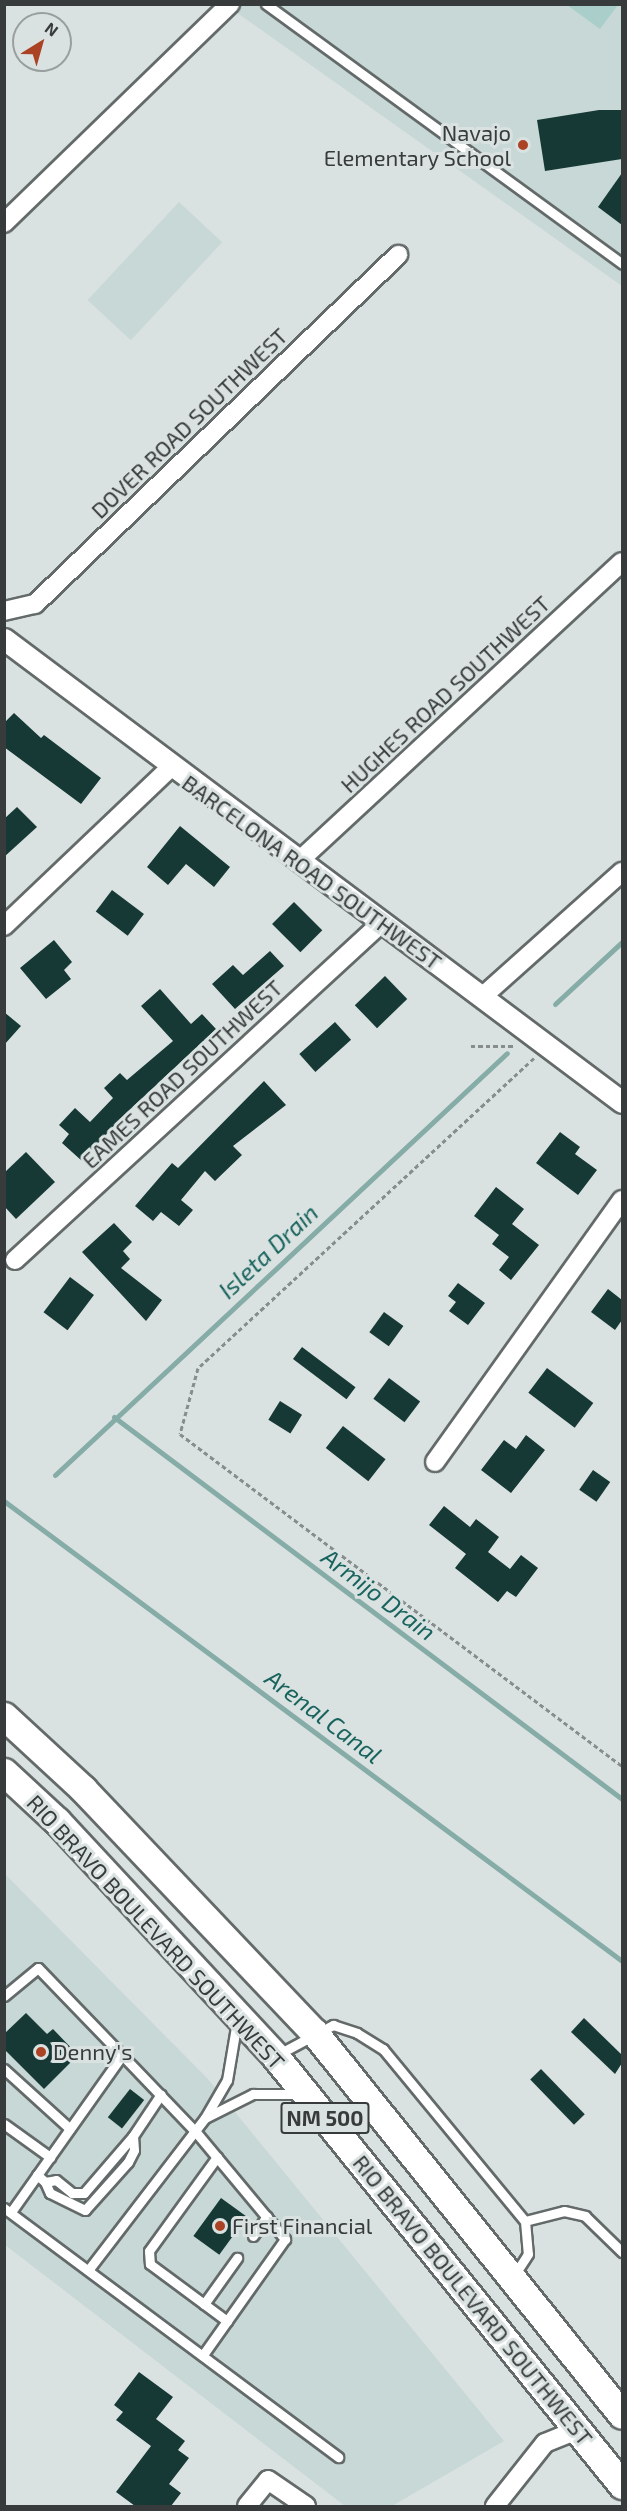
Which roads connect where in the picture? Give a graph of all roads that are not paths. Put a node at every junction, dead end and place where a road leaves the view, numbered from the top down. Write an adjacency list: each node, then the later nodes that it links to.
1 (230, 4): 3 (street)
2 (266, 4): 5 (lane)
3 (4, 223)
4 (398, 255): 7 (street, DOVER ROAD SOUTHWEST)
5 (622, 264)
6 (622, 562): 10 (street, HUGHES ROAD SOUTHWEST)
7 (4, 611)
8 (4, 639): 9 (street, BARCELONA ROAD SOUTHWEST)
9 (171, 767): 10 (street, BARCELONA ROAD SOUTHWEST); 13 (street)
10 (300, 861): 12 (street, BARCELONA ROAD SOUTHWEST)
11 (622, 872): 14 (street)
12 (382, 922): 14 (street, BARCELONA ROAD SOUTHWEST); 17 (street, EAMES ROAD SOUTHWEST)
13 (4, 926)
14 (482, 998): 15 (street, BARCELONA ROAD SOUTHWEST)
15 (622, 1102)
16 (622, 1200): 18 (street)
17 (15, 1260)
18 (435, 1462)
19 (4, 1716): 23 (main road, RIO BRAVO BOULEVARD SOUTHWEST / NM 500)
20 (4, 1772): 22 (main road, RIO BRAVO BOULEVARD SOUTHWEST / NM 500)
21 (4, 1996): 24 (lane)
22 (238, 2016): 25 (main road, RIO BRAVO BOULEVARD SOUTHWEST / NM 500); 29 (lane)
23 (314, 2032): 25 (lane); 40 (lane); 45 (main road, RIO BRAVO BOULEVARD SOUTHWEST / NM 500)
24 (122, 2055): 27 (lane); 31 (lane)
25 (275, 2056): 28 (main road, RIO BRAVO BOULEVARD SOUTHWEST / NM 500)
26 (4, 2069): 31 (lane)
27 (161, 2094): 32 (lane); 33 (lane)
28 (306, 2094): 29 (lane); 50 (main road, RIO BRAVO BOULEVARD SOUTHWEST / NM 500)
29 (205, 2118): 32 (lane)
30 (4, 2124): 34 (lane)
31 (69, 2128): 34 (lane)
32 (195, 2131): 35 (lane); 44 (lane)
33 (133, 2136): 37 (lane); 37 (lane)
34 (50, 2157): 36 (lane)
35 (217, 2157): 39 (lane); 46 (lane)
36 (37, 2175): 37 (lane); 38 (lane)
37 (45, 2182)
38 (8, 2210): 44 (lane)
39 (267, 2217): 41 (lane); 47 (lane)
40 (525, 2221): 42 (lane); 45 (lane)
41 (253, 2236)
42 (622, 2252)
43 (237, 2258): 46 (lane)
44 (89, 2269): 48 (lane)
45 (512, 2278): 49 (main road, RIO BRAVO BOULEVARD SOUTHWEST / NM 500)
46 (204, 2304): 47 (lane)
47 (227, 2321): 48 (lane)
48 (203, 2355): 51 (lane)
49 (622, 2415)
50 (578, 2430): 52 (main road, RIO BRAVO BOULEVARD SOUTHWEST / NM 500); 55 (street)
51 (338, 2457)
52 (622, 2485)
53 (247, 2506): 54 (street)
54 (306, 2506)
55 (495, 2506)

